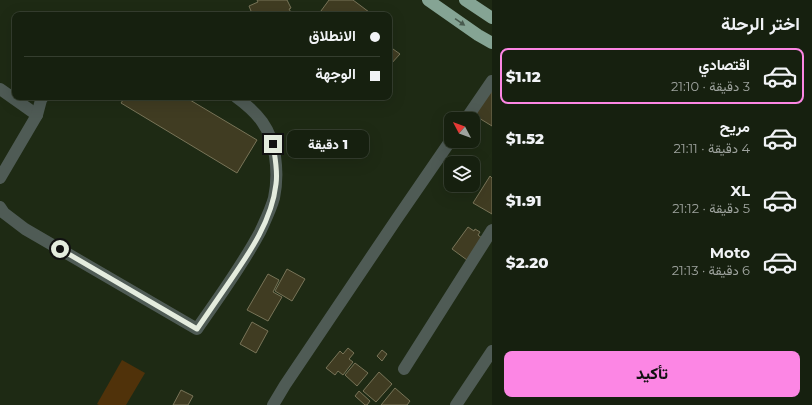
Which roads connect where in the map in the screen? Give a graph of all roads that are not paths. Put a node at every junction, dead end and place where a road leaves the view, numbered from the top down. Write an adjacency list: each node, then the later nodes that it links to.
1 (428, 0): 4 (highway, one-way to 4)
2 (466, 0): 3 (highway)
3 (492, 18)
4 (492, 43)
5 (492, 81): 11 (street)
6 (0, 89): 7 (street)
7 (12, 98)
8 (15, 100): 12 (street)
9 (41, 100): 12 (street)
10 (240, 100): 15 (street)
11 (471, 112)
12 (36, 115): 14 (street)
13 (446, 148): 19 (street)
14 (0, 178)
15 (0, 207)
16 (492, 230): 18 (street)
17 (492, 351): 20 (street)
18 (404, 369)
19 (273, 405)
20 (456, 405)

